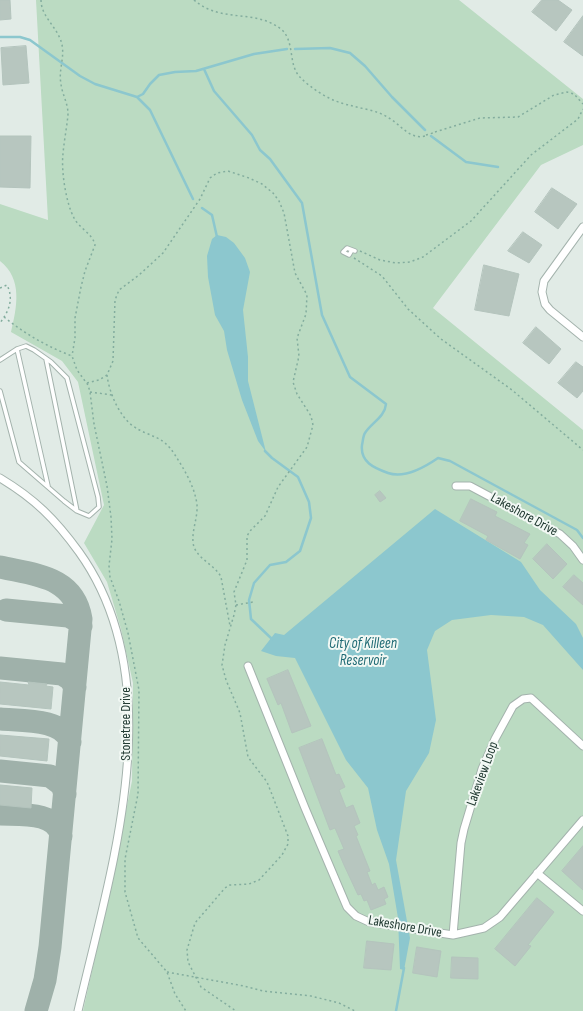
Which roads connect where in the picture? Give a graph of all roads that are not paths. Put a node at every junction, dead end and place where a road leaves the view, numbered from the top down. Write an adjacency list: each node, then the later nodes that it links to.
1 (583, 227): 2 (street)
2 (583, 337)
3 (17, 349): 4 (lane); 5 (lane); 9 (lane)
4 (46, 358): 10 (lane); 10 (lane)
5 (0, 360)
6 (0, 391): 9 (lane)
7 (0, 478): 18 (street, Stonetree Drive)
8 (456, 486): 11 (street, Lakeshore Drive)
9 (48, 488): 10 (lane)
10 (77, 510)
11 (583, 560)
12 (248, 666): 17 (street, Lakeshore Drive)
13 (583, 746): 17 (street, Lakeview Loop)
14 (583, 820): 15 (street, Lakeshore Drive)
15 (537, 874): 16 (street); 17 (street, Lakeshore Drive)
16 (583, 911)
17 (453, 935)
18 (78, 1011)

